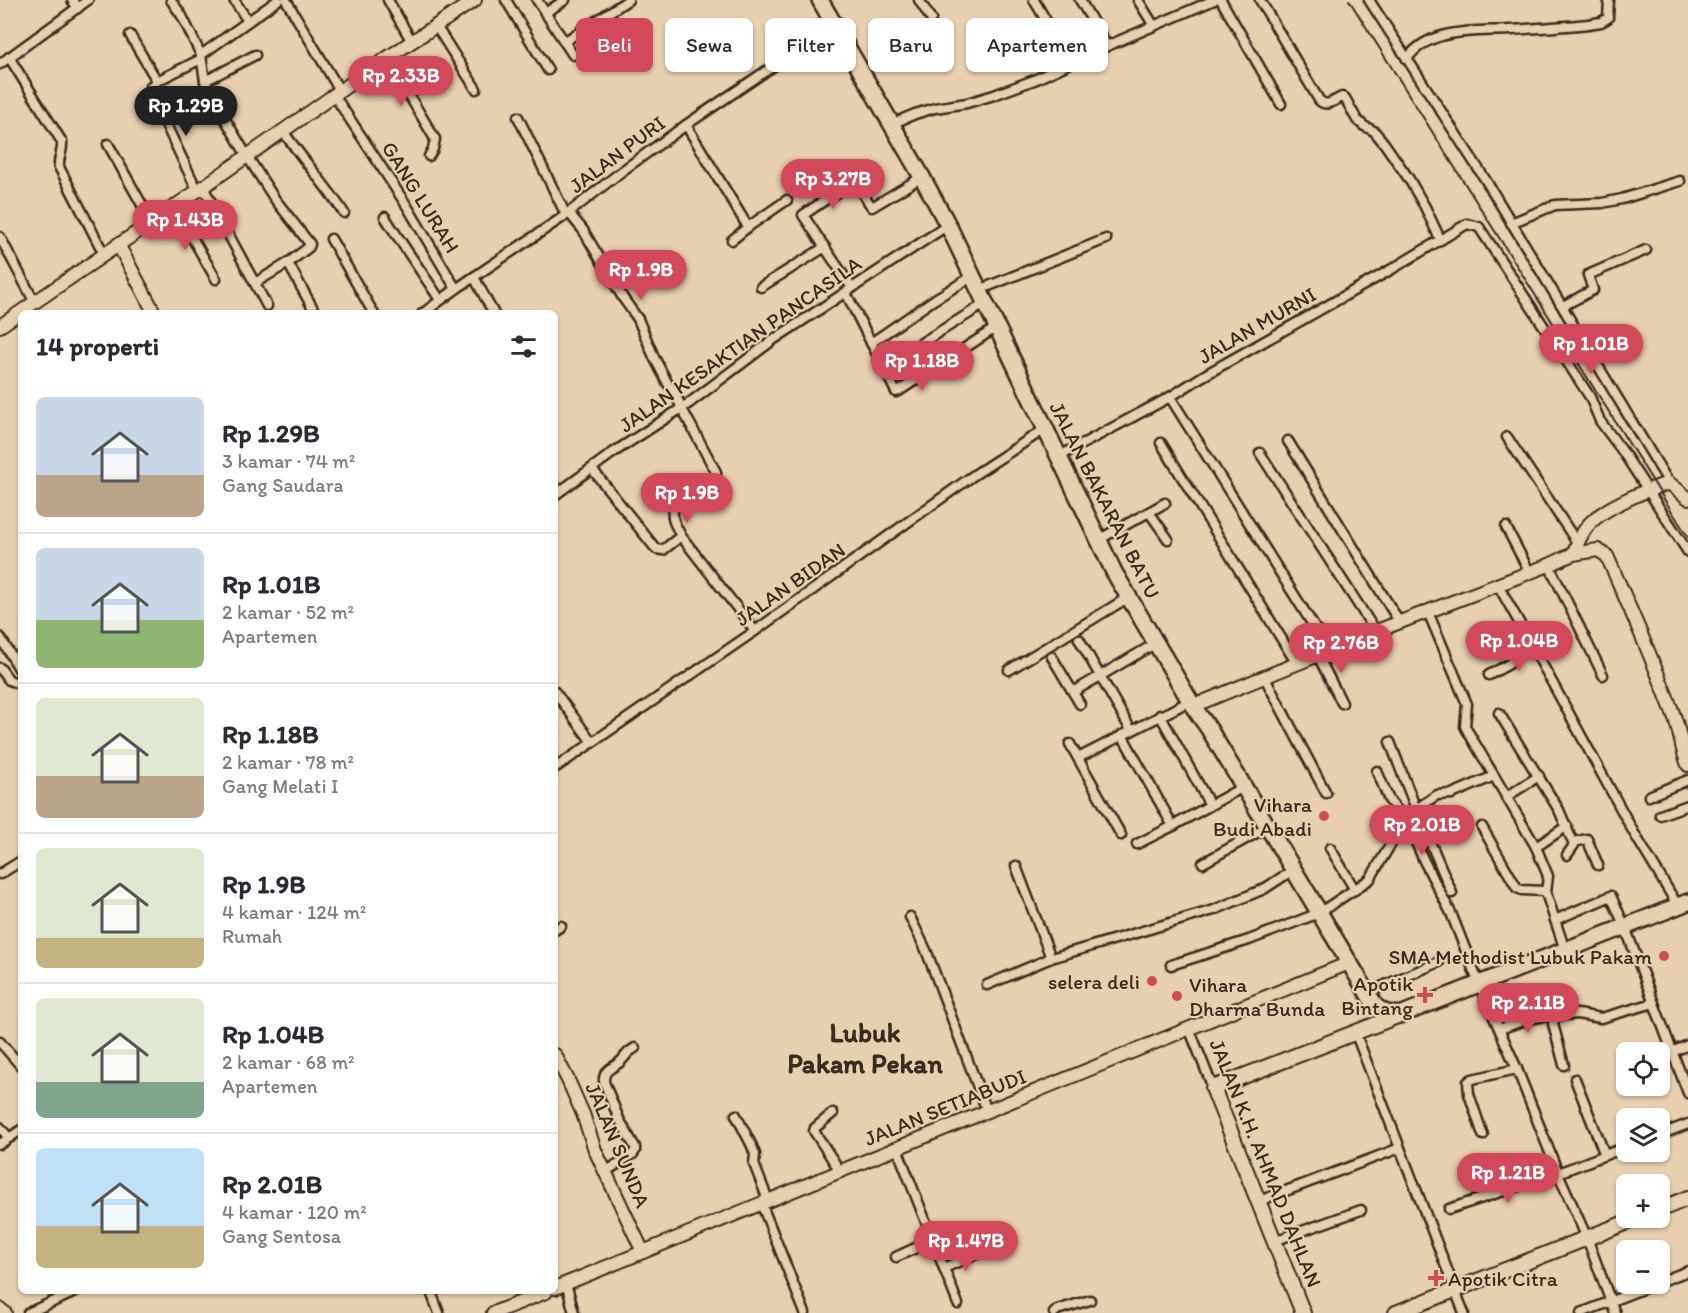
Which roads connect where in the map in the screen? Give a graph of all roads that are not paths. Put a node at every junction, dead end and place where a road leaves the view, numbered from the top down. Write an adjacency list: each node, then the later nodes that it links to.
1 (88, 0): 24 (street)
2 (171, 0): 40 (street)
3 (234, 0): 30 (street)
4 (278, 0): 22 (street)
5 (286, 0): 51 (street, GANG LURAH)
6 (388, 0): 34 (street)
7 (475, 0): 31 (street)
8 (506, 0): 45 (street)
9 (537, 0): 25 (street)
10 (565, 0): 25 (street)
11 (628, 0): 35 (street)
12 (919, 0): 27 (street)
13 (1034, 0): 28 (street)
14 (1080, 0): 29 (street)
15 (1138, 0): 32 (street)
16 (1214, 0): 21 (street)
17 (1221, 0): 52 (street)
18 (1260, 0): 75 (street)
19 (1369, 0): 42 (street)
20 (1609, 0): 42 (street)
21 (1204, 2): 32 (street)
22 (267, 3): 30 (street)
23 (824, 3): 26 (highway, JALAN BAKARAN BATU)
24 (75, 4): 39 (street)
25 (545, 13): 35 (street)
26 (832, 18)
27 (930, 18)
28 (1045, 18)
29 (1091, 18)
30 (248, 21): 40 (street)
31 (436, 26): 34 (street); 50 (street)
32 (1154, 26): 36 (street)
33 (130, 35): 49 (street)
34 (412, 42): 41 (street)
35 (564, 42): 38 (street)
36 (1108, 46)
37 (255, 55): 48 (street)
38 (573, 55)
39 (9, 57): 44 (street); 80 (street)
40 (201, 57): 48 (street); 49 (street)
41 (387, 58): 51 (street); 59 (street)
42 (1407, 59): 69 (street)
43 (856, 62): 54 (highway, JALAN BAKARAN BATU)
44 (0, 64)
45 (548, 70)
46 (766, 72): 55 (street, JALAN PURI)
47 (1051, 72): 54 (street)
48 (206, 81): 58 (street)
49 (154, 84): 62 (street)
50 (476, 89)
51 (337, 93): 56 (street); 86 (street, GANG LURAH)
52 (1281, 104)
53 (518, 117): 66 (street)
54 (891, 124): 60 (highway, JALAN BAKARAN BATU)
55 (686, 125): 66 (street, JALAN PURI); 71 (street)
56 (283, 131): 58 (street); 65 (street)
57 (108, 144): 68 (street)
58 (247, 156): 62 (street); 81 (street)
59 (429, 156)
60 (922, 177): 70 (highway, JALAN BAKARAN BATU); 78 (street)
61 (1680, 181): 69 (street)
62 (200, 188): 64 (street); 84 (street)
63 (787, 200): 71 (street)
64 (174, 206): 68 (street); 83 (street)
65 (344, 213)
66 (568, 214): 82 (street, JALAN PURI); 105 (street)
67 (385, 217): 89 (street)
68 (151, 221): 77 (street)
69 (1511, 223): 92 (street)
70 (948, 225): 87 (street, JALAN KESAKTIAN PANCASILA); 88 (highway, JALAN BAKARAN BATU)
71 (748, 227): 76 (street)
72 (0, 237): 90 (street)
73 (331, 239): 96 (street)
74 (1106, 239): 88 (street)
75 (1440, 239): 104 (street, JALAN MURNI); 114 (street, JALAN MURNI)
76 (732, 240)
77 (118, 244): 80 (street); 94 (street)
78 (825, 247): 85 (street); 87 (street)
79 (1646, 250): 92 (street)
80 (104, 254): 90 (street)
81 (288, 263): 84 (street); 95 (street)
82 (474, 278): 86 (street, JALAN PURI); 98 (street)
83 (216, 279)
84 (255, 283): 91 (street)
85 (760, 287)
86 (456, 289): 89 (street, JALAN PURI)
87 (849, 290): 102 (street); 105 (street, JALAN KESAKTIAN PANCASILA)
88 (979, 290): 101 (highway, JALAN BAKARAN BATU); 102 (street); 103 (street)
89 (440, 300): 97 (street, JALAN PURI)
90 (34, 301): 93 (street)
91 (267, 306)
92 (1563, 306): 113 (street)
93 (22, 310)
94 (152, 310)
95 (314, 310)
96 (372, 310)
97 (427, 310)
98 (492, 310)
99 (18, 313): 100 (street)
100 (0, 326)
101 (997, 327): 102 (street); 106 (highway, JALAN BAKARAN BATU)
102 (871, 343)
103 (897, 358)
104 (1170, 397): 111 (street, JALAN MURNI); 137 (street)
105 (681, 407): 112 (street, JALAN KESAKTIAN PANCASILA); 120 (street)
106 (1045, 429): 111 (highway, JALAN BAKARAN BATU); 131 (street, JALAN BIDAN)
107 (1506, 437): 123 (street)
108 (1288, 441): 130 (street)
109 (1161, 443): 140 (street)
110 (1260, 453): 132 (street)
111 (1058, 457): 122 (highway, JALAN BAKARAN BATU)
112 (592, 469): 115 (street, JALAN KESAKTIAN PANCASILA); 120 (street)
113 (1669, 483): 114 (street); 116 (street)
114 (1648, 490): 123 (street); 124 (street)
115 (558, 493)
116 (1688, 498)
117 (1165, 503): 118 (street)
118 (1149, 512): 121 (street); 122 (street)
119 (1506, 527): 126 (street)
120 (681, 536): 131 (street)
121 (1168, 539)
122 (1098, 540): 128 (highway, JALAN BAKARAN BATU)
123 (1575, 549): 125 (street); 156 (street)
124 (1688, 552)
125 (1549, 565): 126 (street); 145 (street)
126 (1530, 573): 127 (street)
127 (1498, 585): 129 (street); 136 (street)
128 (1129, 597): 135 (highway, JALAN BAKARAN BATU); 143 (street)
129 (1428, 612): 130 (street); 166 (street)
130 (1400, 623): 132 (street)
131 (755, 631): 159 (street, JALAN BIDAN)
132 (1376, 632): 137 (street)
133 (0, 637): 141 (street)
134 (1079, 639): 146 (street)
135 (1155, 643): 146 (street); 153 (highway, JALAN BAKARAN BATU)
136 (1531, 643): 144 (street); 197 (street)
137 (1330, 652): 138 (street)
138 (1318, 656): 140 (street); 151 (street)
139 (1052, 657): 149 (street)
140 (1298, 664): 147 (street)
141 (18, 667)
142 (0, 668): 148 (street)
143 (1009, 670)
144 (1489, 675)
145 (1603, 675)
146 (1100, 676): 149 (street); 157 (street)
147 (1265, 678): 153 (street); 170 (street)
148 (17, 683)
149 (1073, 692): 152 (street)
150 (558, 696): 159 (street)
151 (1342, 703)
152 (1080, 704)
153 (1192, 704): 155 (street); 169 (highway, JALAN BAKARAN BATU)
154 (1499, 712): 167 (street)
155 (1160, 715): 157 (street); 173 (street)
156 (1683, 724): 163 (street)
157 (1131, 730): 158 (street)
158 (1122, 735): 162 (street); 178 (street)
159 (592, 742): 164 (street, JALAN BIDAN)
160 (1390, 742): 175 (street)
161 (1070, 744): 162 (street)
162 (1078, 758): 182 (street)
163 (1688, 765)
164 (558, 766)
165 (1377, 771): 177 (street)
166 (1494, 776): 172 (street); 175 (street)
167 (1539, 776): 172 (street); 180 (street)
168 (1688, 780): 171 (street)
169 (1243, 787): 173 (street); 181 (highway, JALAN BAKARAN BATU)
170 (1326, 793)
171 (1649, 796)
172 (1506, 797): 185 (street)
173 (1210, 805): 178 (street)
174 (1688, 805): 176 (street)
175 (1416, 809): 177 (street); 196 (street)
176 (1660, 815)
177 (1407, 822): 194 (street); 207 (street)
178 (1173, 826): 184 (street)
179 (1482, 826): 195 (street)
180 (1567, 826): 183 (street); 185 (street)
181 (1268, 827): 189 (street); 192 (highway, JALAN BAKARAN BATU)
182 (1121, 835)
183 (1574, 842): 187 (street); 190 (street)
184 (1137, 844)
185 (1536, 847): 195 (street)
186 (1330, 848): 194 (street)
187 (1567, 855)
188 (18, 863): 193 (street)
189 (1203, 863)
190 (1599, 865)
191 (1016, 866): 203 (street)
192 (1293, 870): 198 (highway, JALAN BAKARAN BATU); 203 (street)
193 (0, 874)
194 (1355, 890): 198 (street)
195 (1546, 891): 200 (street)
196 (1452, 893)
197 (1683, 904): 201 (highway)
198 (1319, 913): 205 (highway, JALAN BAKARAN BATU); 206 (street)
199 (910, 917): 228 (street)
200 (1555, 920): 201 (street); 202 (street)
201 (1625, 927): 202 (highway); 210 (street)
202 (1565, 950): 207 (highway)
203 (1051, 958): 208 (street)
204 (1439, 962): 209 (street)
205 (1349, 963): 209 (highway, JALAN BAKARAN BATU); 214 (street, JALAN SETIABUDI)
206 (1171, 965)
207 (1479, 984): 212 (highway); 215 (street)
208 (987, 985)
209 (1367, 993): 211 (highway, JALAN BAKARAN BATU)
210 (1654, 1003): 213 (street); 220 (street)
211 (1376, 1007): 212 (highway); 216 (main road)
212 (1400, 1015): 216 (main road)
213 (1555, 1017): 215 (street); 223 (street)
214 (1189, 1028): 226 (street, JALAN K.H. AHMAD DAHLAN); 228 (street, JALAN SETIABUDI)
215 (1500, 1029): 224 (street)
216 (1360, 1030): 226 (main road); 239 (street)
217 (0, 1042): 222 (street)
218 (1688, 1045): 220 (street)
219 (635, 1048): 243 (street)
220 (1672, 1052): 227 (street)
221 (558, 1061): 243 (street, JALAN SUNDA)
222 (18, 1063)
223 (1564, 1065)
224 (1517, 1069): 235 (street); 244 (street)
225 (1575, 1079): 241 (street)
226 (1213, 1088): 246 (main road, JALAN K.H. AHMAD DAHLAN)
227 (1688, 1093)
228 (987, 1111): 238 (street, JALAN SETIABUDI)
229 (833, 1113): 242 (street)
230 (736, 1115): 247 (street)
231 (1688, 1124): 233 (street)
232 (0, 1127): 236 (street)
233 (1670, 1131)
234 (18, 1132): 236 (street)
235 (1483, 1135)
236 (9, 1138): 237 (street)
237 (0, 1144)
238 (897, 1148): 242 (street, JALAN SETIABUDI); 253 (street)
239 (1400, 1148): 246 (street); 262 (street)
240 (1616, 1151): 241 (street)
241 (1605, 1155): 244 (street)
242 (840, 1171): 247 (street, JALAN SETIABUDI)
243 (605, 1172): 255 (street, JALAN SUNDA)
244 (1558, 1173): 249 (street); 252 (street)
245 (1688, 1198): 248 (main road)
246 (1259, 1201): 254 (main road, JALAN K.H. AHMAD DAHLAN)
247 (765, 1202): 255 (street, JALAN SETIABUDI); 276 (street)
248 (1670, 1205)
249 (1449, 1209)
250 (1361, 1210): 254 (street)
251 (1616, 1227): 252 (main road)
252 (1587, 1238): 262 (main road); 268 (street)
253 (933, 1240): 257 (street); 258 (street)
254 (1274, 1241): 278 (main road, JALAN K.H. AHMAD DAHLAN)
255 (643, 1252): 261 (street, JALAN SETIABUDI)
256 (978, 1252): 258 (street)
257 (896, 1257)
258 (944, 1268): 269 (street)
259 (1688, 1271): 260 (street)
260 (1670, 1278)
261 (561, 1285): 275 (street)
262 (1455, 1290): 279 (main road); 280 (street)
263 (71, 1294): 272 (street)
264 (432, 1294): 273 (street)
265 (541, 1294): 274 (street)
266 (1629, 1294): 268 (street)
267 (1090, 1300): 277 (street)
268 (1611, 1301): 281 (street); 282 (street)
269 (958, 1304)
270 (0, 1309): 271 (street)
271 (5, 1313)
272 (28, 1313)
273 (439, 1313)
274 (493, 1313)
275 (574, 1313)
276 (805, 1313)
277 (1054, 1313)
278 (1303, 1313)
279 (1396, 1313)
280 (1464, 1313)
281 (1581, 1313)
282 (1615, 1313)

